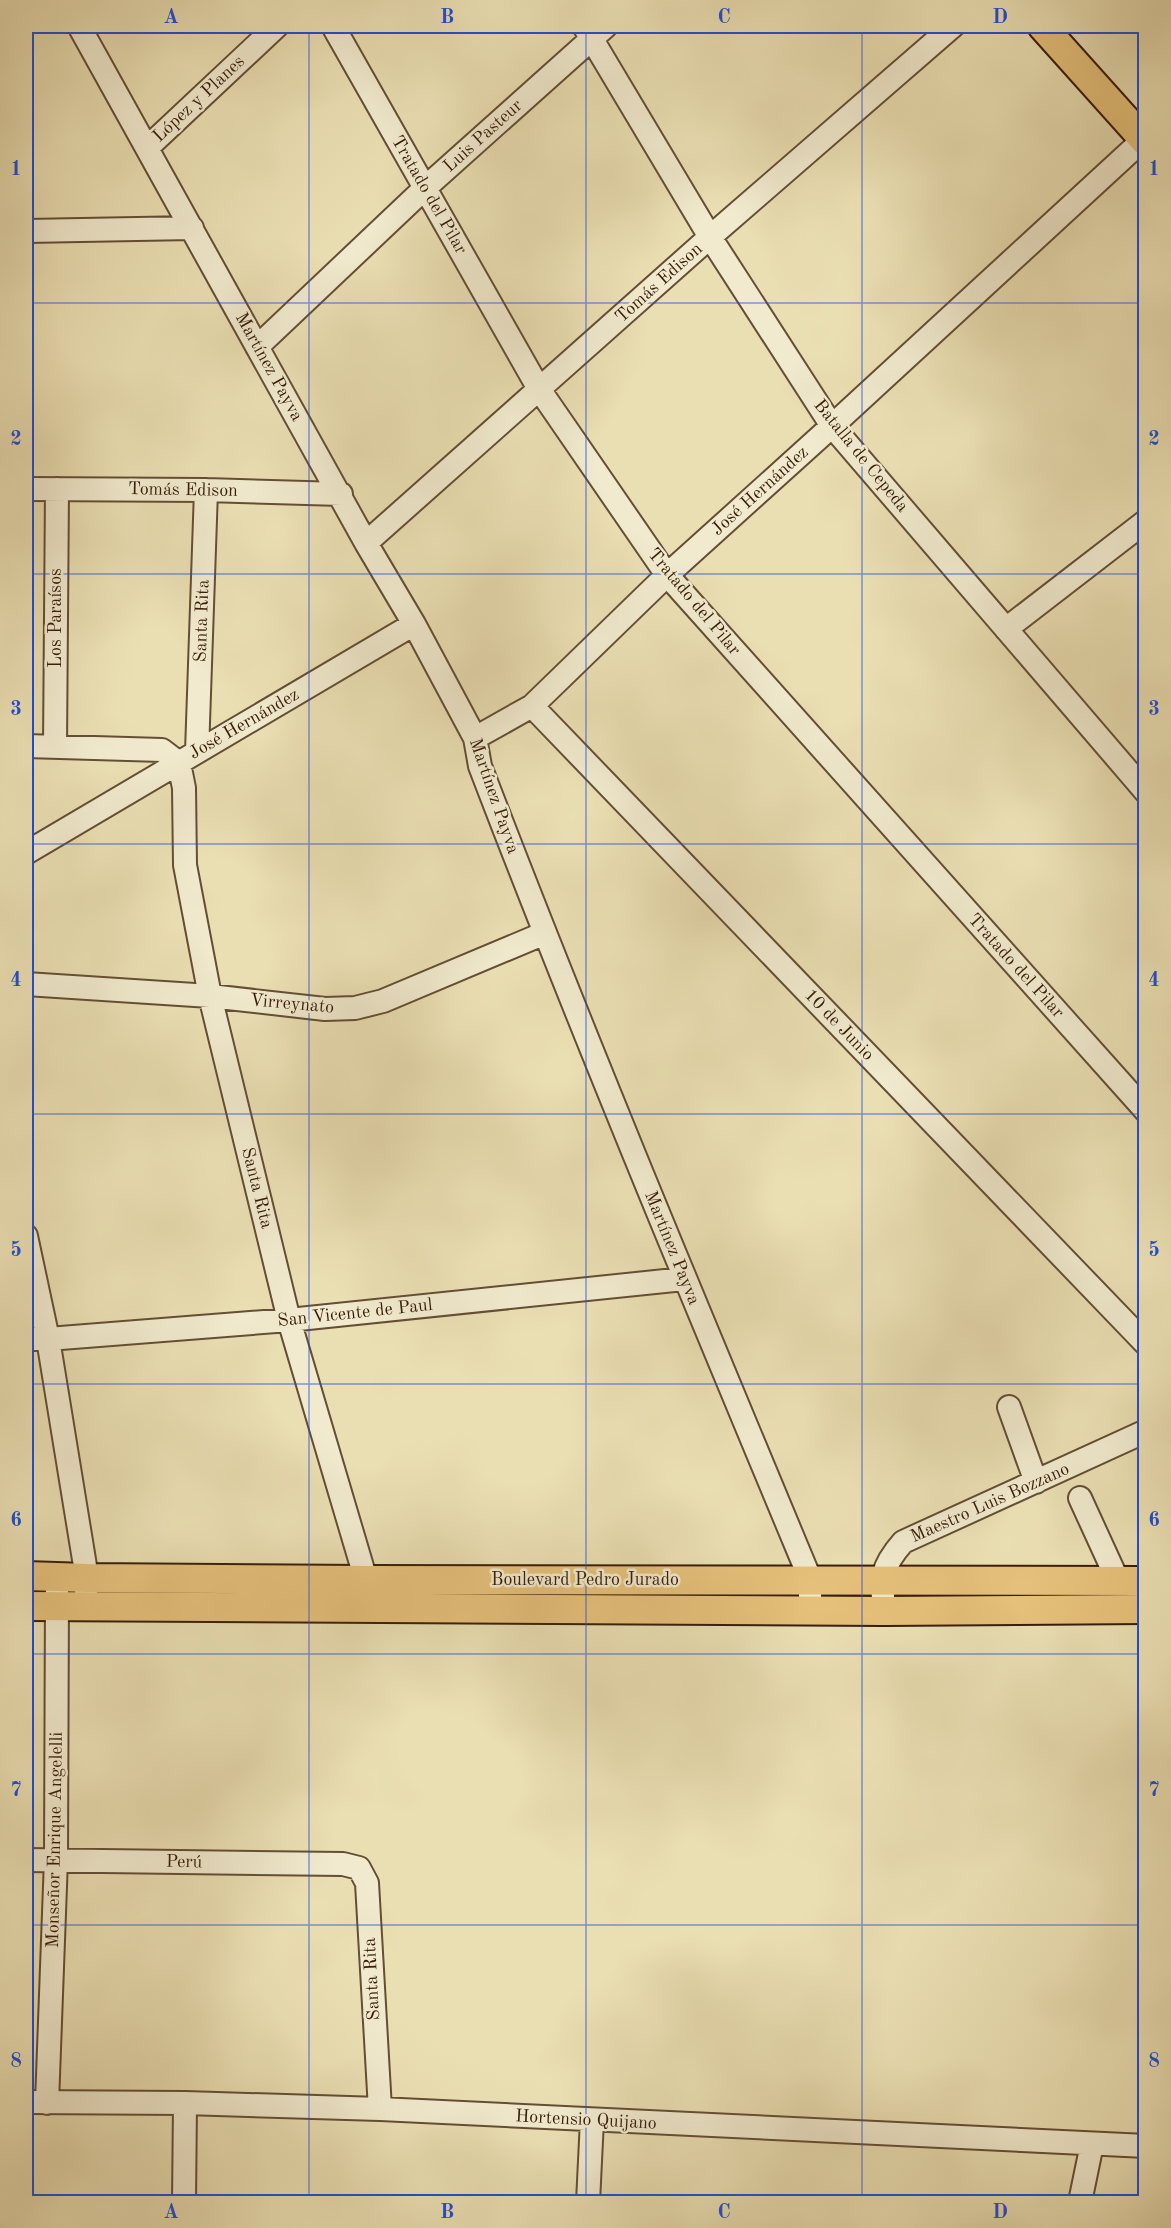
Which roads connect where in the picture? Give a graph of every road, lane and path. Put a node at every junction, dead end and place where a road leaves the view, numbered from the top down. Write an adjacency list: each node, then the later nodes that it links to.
1 (79, 26): 8 (street, Martínez Payva)
2 (277, 26): 8 (street, López y Planes)
3 (333, 26): 9 (street, Tratado del Pilar)
4 (953, 26): 12 (street, Tomás Edison)
5 (1042, 26): 7 (main road)
6 (593, 30): 9 (street, Luis Pasteur); 12 (street, Batalla de Cepeda)
7 (1145, 140): 15 (street, José Hernández)
8 (147, 148): 10 (street, Martínez Payva)
9 (425, 188): 13 (street, Luis Pasteur); 14 (street, Tratado del Pilar)
10 (192, 228): 11 (street); 13 (street, Martínez Payva)
11 (26, 231)
12 (710, 237): 14 (street, Tomás Edison); 15 (street, Batalla de Cepeda)
13 (257, 346): 19 (street, Martínez Payva)
14 (539, 388): 21 (street, Tomás Edison); 22 (street, Tratado del Pilar)
15 (832, 426): 22 (street, José Hernández); 24 (street, Batalla de Cepeda)
16 (26, 489): 17 (street, Tomás Edison)
17 (57, 489): 18 (street, Tomás Edison); 28 (street, Los Paraísos)
18 (206, 490): 19 (street, Tomás Edison); 29 (street, Santa Rita)
19 (341, 494): 21 (street, Martínez Payva)
20 (1146, 521): 24 (street)
21 (366, 543): 23 (street, Martínez Payva)
22 (666, 575): 25 (street, José Hernández); 35 (street, Tratado del Pilar)
23 (414, 624): 26 (street, Martínez Payva); 29 (street, José Hernández)
24 (1006, 629): 30 (street, Batalla de Cepeda)
25 (532, 706): 26 (street, José Hernández); 41 (street, 10 de Junio)
26 (475, 738): 32 (street, Martínez Payva)
27 (26, 746): 28 (street, José Hernández)
28 (55, 747): 29 (street, José Hernández)
29 (188, 757): 31 (street); 34 (street, Santa Rita)
30 (1146, 792)
31 (26, 853)
32 (545, 933): 34 (street, Virreynato); 37 (street, Martínez Payva)
33 (26, 984): 34 (street, Virreynato)
34 (210, 996): 38 (street, Santa Rita)
35 (1146, 1111)
36 (26, 1236): 40 (street)
37 (684, 1279): 38 (street, San Vicente de Paul); 49 (street, Martínez Payva)
38 (290, 1320): 40 (street, San Vicente de Paul); 52 (street, Santa Rita)
39 (26, 1339): 40 (street, San Vicente de Paul)
40 (48, 1339): 48 (street)
41 (1146, 1344)
42 (1009, 1407): 44 (street)
43 (1146, 1431): 44 (street, Maestro Luis Bozzano)
44 (1036, 1482): 50 (street, Maestro Luis Bozzano)
45 (1080, 1498): 51 (street)
46 (26, 1576): 47 (main road, Boulevard Pedro Jurado)
47 (56, 1577): 48 (main road, Boulevard Pedro Jurado); 55 (street, Monseñor Enrique Angelelli)
48 (87, 1578): 52 (main road, Boulevard Pedro Jurado); 56 (street)
49 (811, 1581): 50 (main road, Boulevard Pedro Jurado); 53 (main road, Boulevard Pedro Jurado); 58 (street, Martínez Payva)
50 (881, 1581): 51 (main road, Boulevard Pedro Jurado); 59 (street, Maestro Luis Bozzano)
51 (1132, 1581)
52 (367, 1594): 53 (main road, Boulevard Pedro Jurado); 56 (main road, Boulevard Pedro Jurado)
53 (490, 1594): 58 (main road, Boulevard Pedro Jurado)
54 (26, 1605): 55 (main road, Boulevard Pedro Jurado)
55 (57, 1606): 56 (main road, Boulevard Pedro Jurado); 60 (street, Monseñor Enrique Angelelli)
56 (86, 1606)
57 (1146, 1609): 59 (main road, Boulevard Pedro Jurado)
58 (809, 1610): 59 (main road, Boulevard Pedro Jurado)
59 (884, 1611)
60 (56, 1859): 61 (street, Perú); 62 (street, Perú); 63 (street, Monseñor Enrique Angelelli)
61 (26, 1860)
62 (343, 1864): 65 (street, Santa Rita)
63 (36, 2102): 64 (street, Hortensio Quijano)
64 (185, 2103): 65 (street, Hortensio Quijano); 69 (street)
65 (380, 2109): 66 (street, Hortensio Quijano)
66 (592, 2120): 67 (street, Hortensio Quijano); 70 (street)
67 (1092, 2144): 68 (street, Hortensio Quijano); 71 (street)
68 (1146, 2146)
69 (184, 2202)
70 (588, 2202)
71 (1080, 2202)

